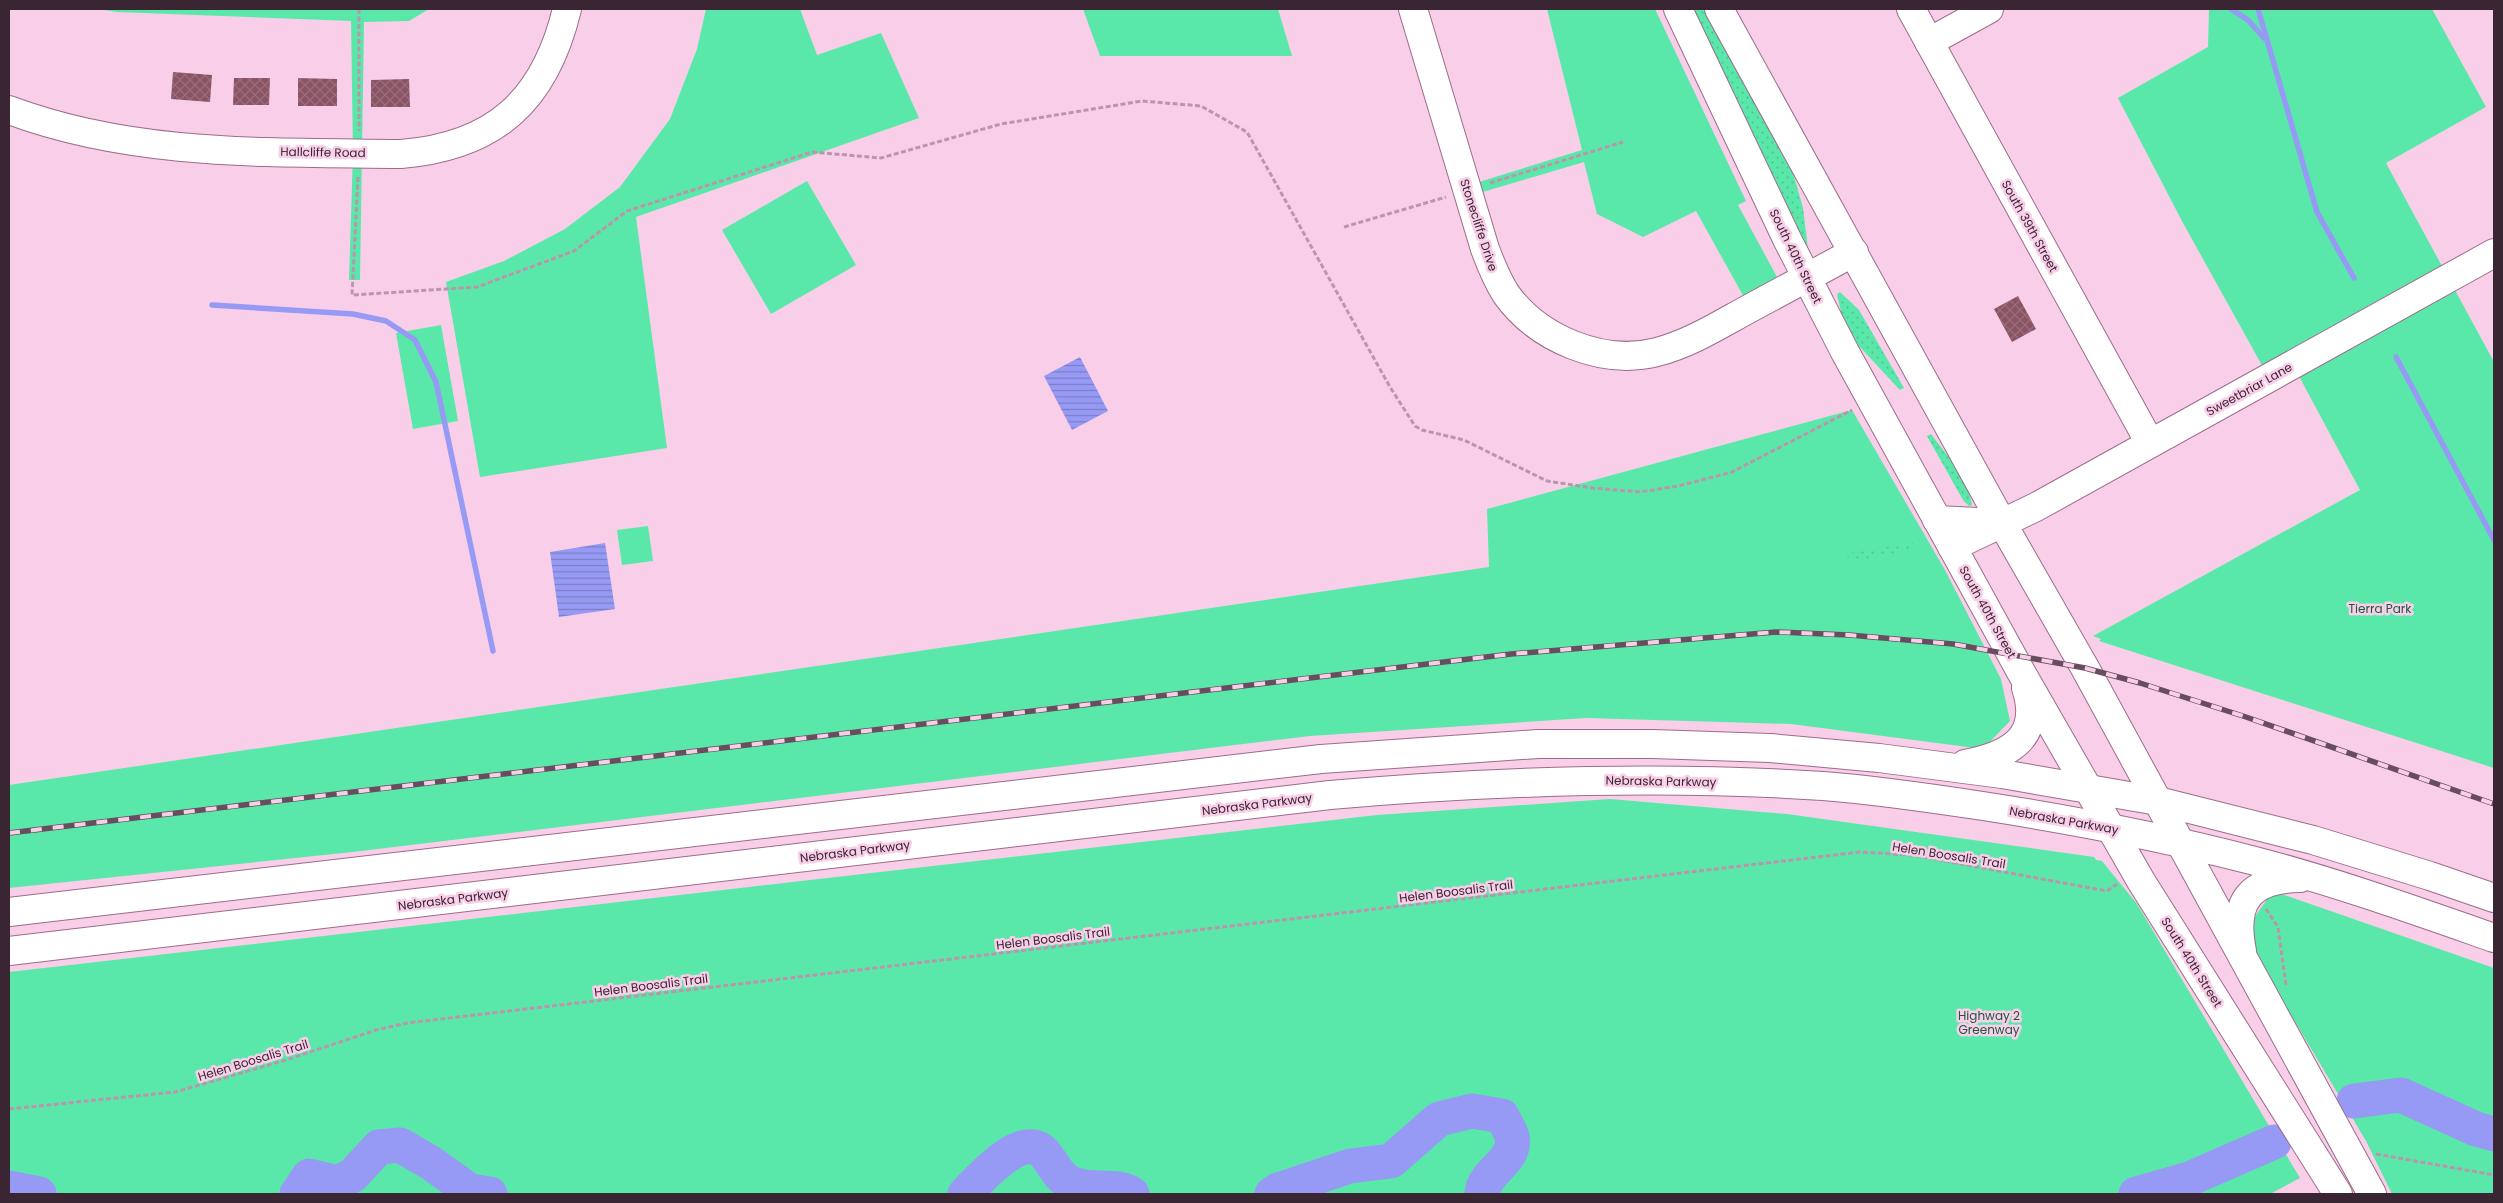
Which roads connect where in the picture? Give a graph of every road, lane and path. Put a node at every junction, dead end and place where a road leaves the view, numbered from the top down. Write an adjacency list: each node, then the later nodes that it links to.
1 (359, 9): 10 (path)
2 (567, 9): 10 (main road, Hallcliffe Road)
3 (1413, 9): 13 (main road, Stonecliffe Drive)
4 (1678, 9): 13 (main road, South 40th Street)
5 (1719, 9): 11 (main road)
6 (1911, 9): 8 (main road, South 39th Street)
7 (1989, 9): 8 (main road)
8 (1929, 42): 15 (main road, South 39th Street)
9 (9, 110): 10 (main road, Hallcliffe Road)
10 (359, 153): 14 (path)
11 (1854, 252): 13 (main road, Stonecliffe Drive); 17 (main road)
12 (2494, 253): 15 (main road, Sweetbriar Lane)
13 (1807, 278): 16 (main road, South 40th Street)
14 (1854, 409)
15 (2150, 443): 17 (main road, Sweetbriar Lane)
16 (1937, 520): 17 (main road, Sweetbriar Lane); 18 (main road, South 40th Street)
17 (2002, 523): 18 (main road, Sweetbriar Lane); 22 (main road)
18 (1952, 546): 19 (main road, South 40th Street)
19 (2021, 672): 20 (main road); 21 (main road, South 40th Street)
20 (1943, 767): 21 (main road); 28 (main road)
21 (2088, 789): 22 (main road); 23 (main road, South 40th Street)
22 (2158, 801): 24 (main road); 27 (main road)
23 (2111, 829): 24 (main road, Nebraska Parkway); 30 (main road, Nebraska Parkway); 35 (main road, South 40th Street)
24 (2180, 842): 25 (main road, Nebraska Parkway); 31 (main road)
25 (2313, 878): 29 (main road, Nebraska Parkway); 31 (main road)
26 (2106, 891): 32 (path, Helen Boosalis Trail)
27 (2494, 898)
28 (9, 912)
29 (2494, 938)
30 (9, 951)
31 (2244, 959): 36 (main road)
32 (9, 1109)
33 (2373, 1153): 34 (path)
34 (2494, 1175)
35 (2338, 1194)
36 (2372, 1194)

